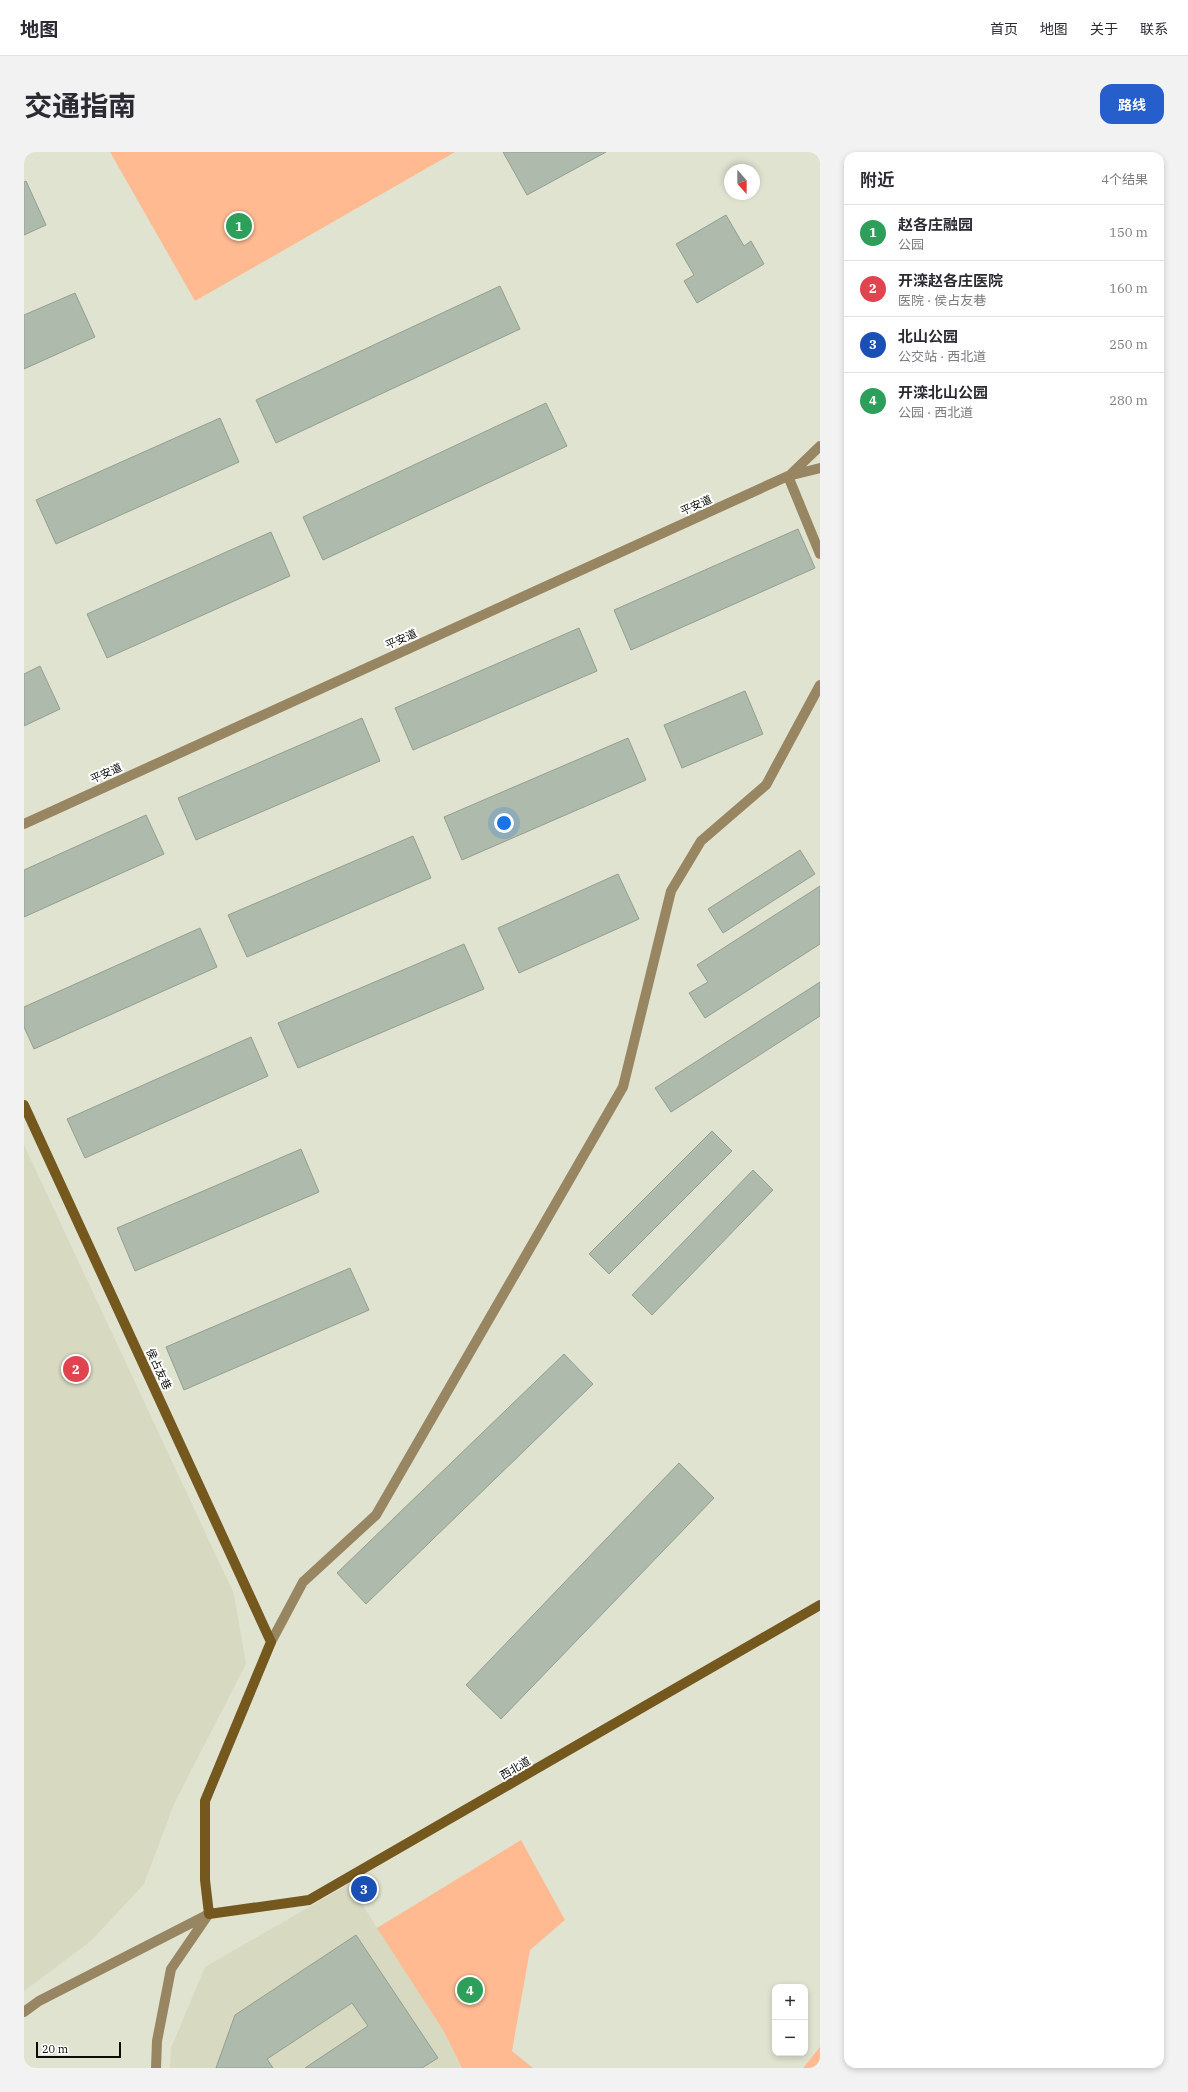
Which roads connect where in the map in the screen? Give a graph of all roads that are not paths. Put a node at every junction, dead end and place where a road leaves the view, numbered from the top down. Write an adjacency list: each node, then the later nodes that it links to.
1 (820, 446): 3 (street)
2 (820, 468): 3 (street)
3 (788, 476): 4 (street); 6 (street, 平安道)
4 (820, 554)
5 (820, 685): 9 (street)
6 (24, 824)
7 (24, 1105): 9 (street, 侯占友巷)
8 (820, 1605): 10 (street, 西北道)
9 (271, 1642): 10 (street)
10 (209, 1914): 11 (street); 12 (street)
11 (24, 2012)
12 (156, 2068)

